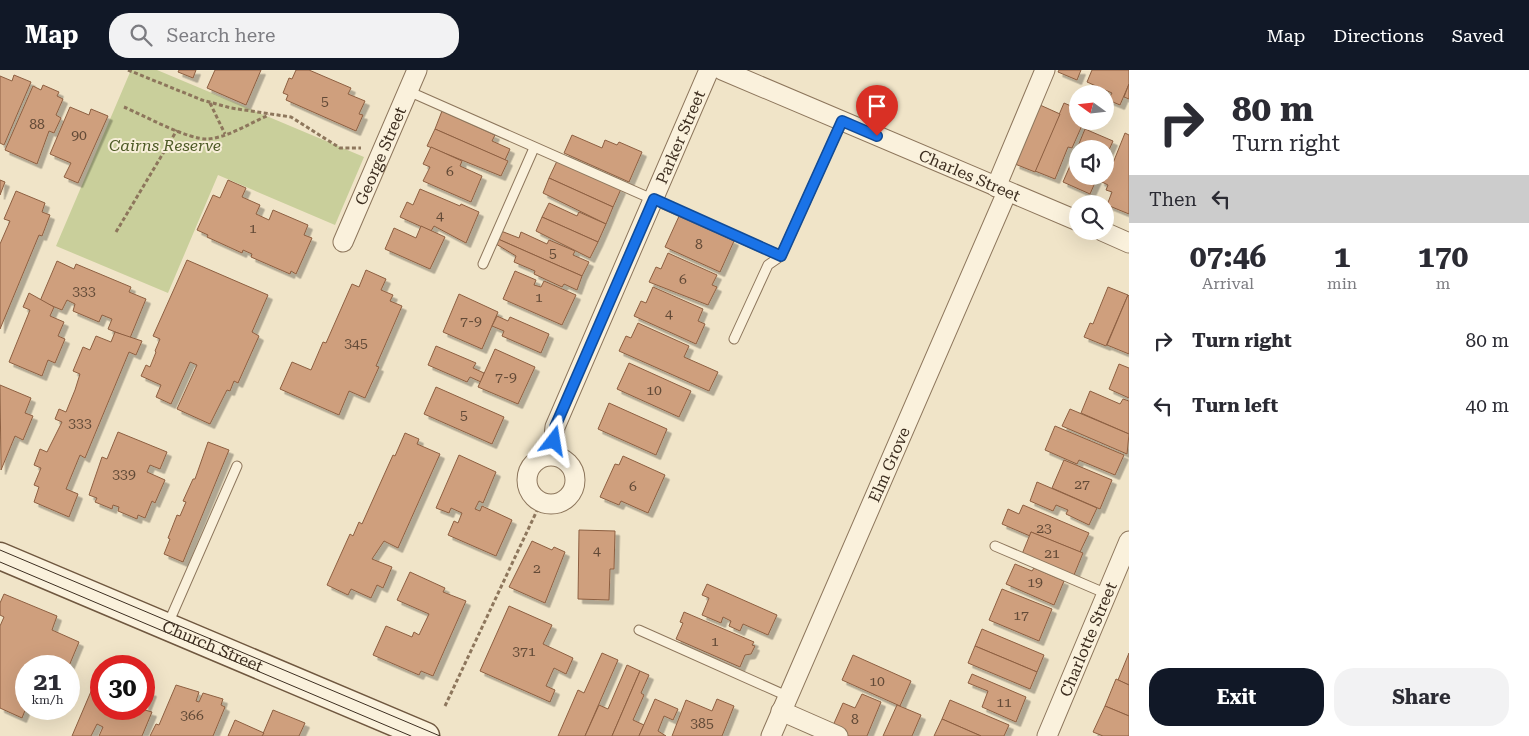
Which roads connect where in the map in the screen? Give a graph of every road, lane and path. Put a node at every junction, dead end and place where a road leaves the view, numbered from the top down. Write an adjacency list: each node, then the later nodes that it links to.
1 (128, 70): 7 (path)
2 (417, 70): 6 (street, George Street)
3 (709, 70): 16 (street, Parker Street)
4 (722, 70): 10 (street, Charles Street)
5 (1045, 70): 15 (street, Elm Grove)
6 (408, 91): 13 (lane); 14 (street, George Street)
7 (210, 102): 9 (path); 12 (path)
8 (124, 107): 11 (path)
9 (270, 114): 12 (path); 14 (path)
10 (842, 121): 15 (street, Charles Street); 22 (lane)
11 (177, 130): 12 (path); 18 (path)
12 (225, 134)
13 (534, 148): 16 (lane); 23 (lane)
14 (382, 151): 20 (street, George Street)
15 (1002, 189): 17 (street, Charles Street); 34 (street, Elm Grove)
16 (654, 199): 22 (lane); 25 (street, Parker Street)
17 (1069, 217)
18 (116, 232)
19 (1114, 236): 21 (street)
20 (343, 242)
21 (1129, 242)
22 (781, 256): 24 (lane)
23 (483, 264)
24 (734, 339)
25 (552, 455): 27 (street); 27 (street)
26 (237, 466): 32 (lane)
27 (541, 502): 35 (path)
28 (1129, 542): 31 (street, Charlotte Street)
29 (996, 546): 31 (lane)
30 (1, 561): 32 (main road, Church Street)
31 (1107, 594): 39 (street, Charlotte Street)
32 (167, 626): 36 (main road, Church Street)
33 (639, 630): 34 (lane)
34 (784, 703): 37 (street, Elm Grove); 38 (street)
35 (445, 706)
36 (426, 736)
37 (771, 736)
38 (838, 736)
39 (1047, 736)

